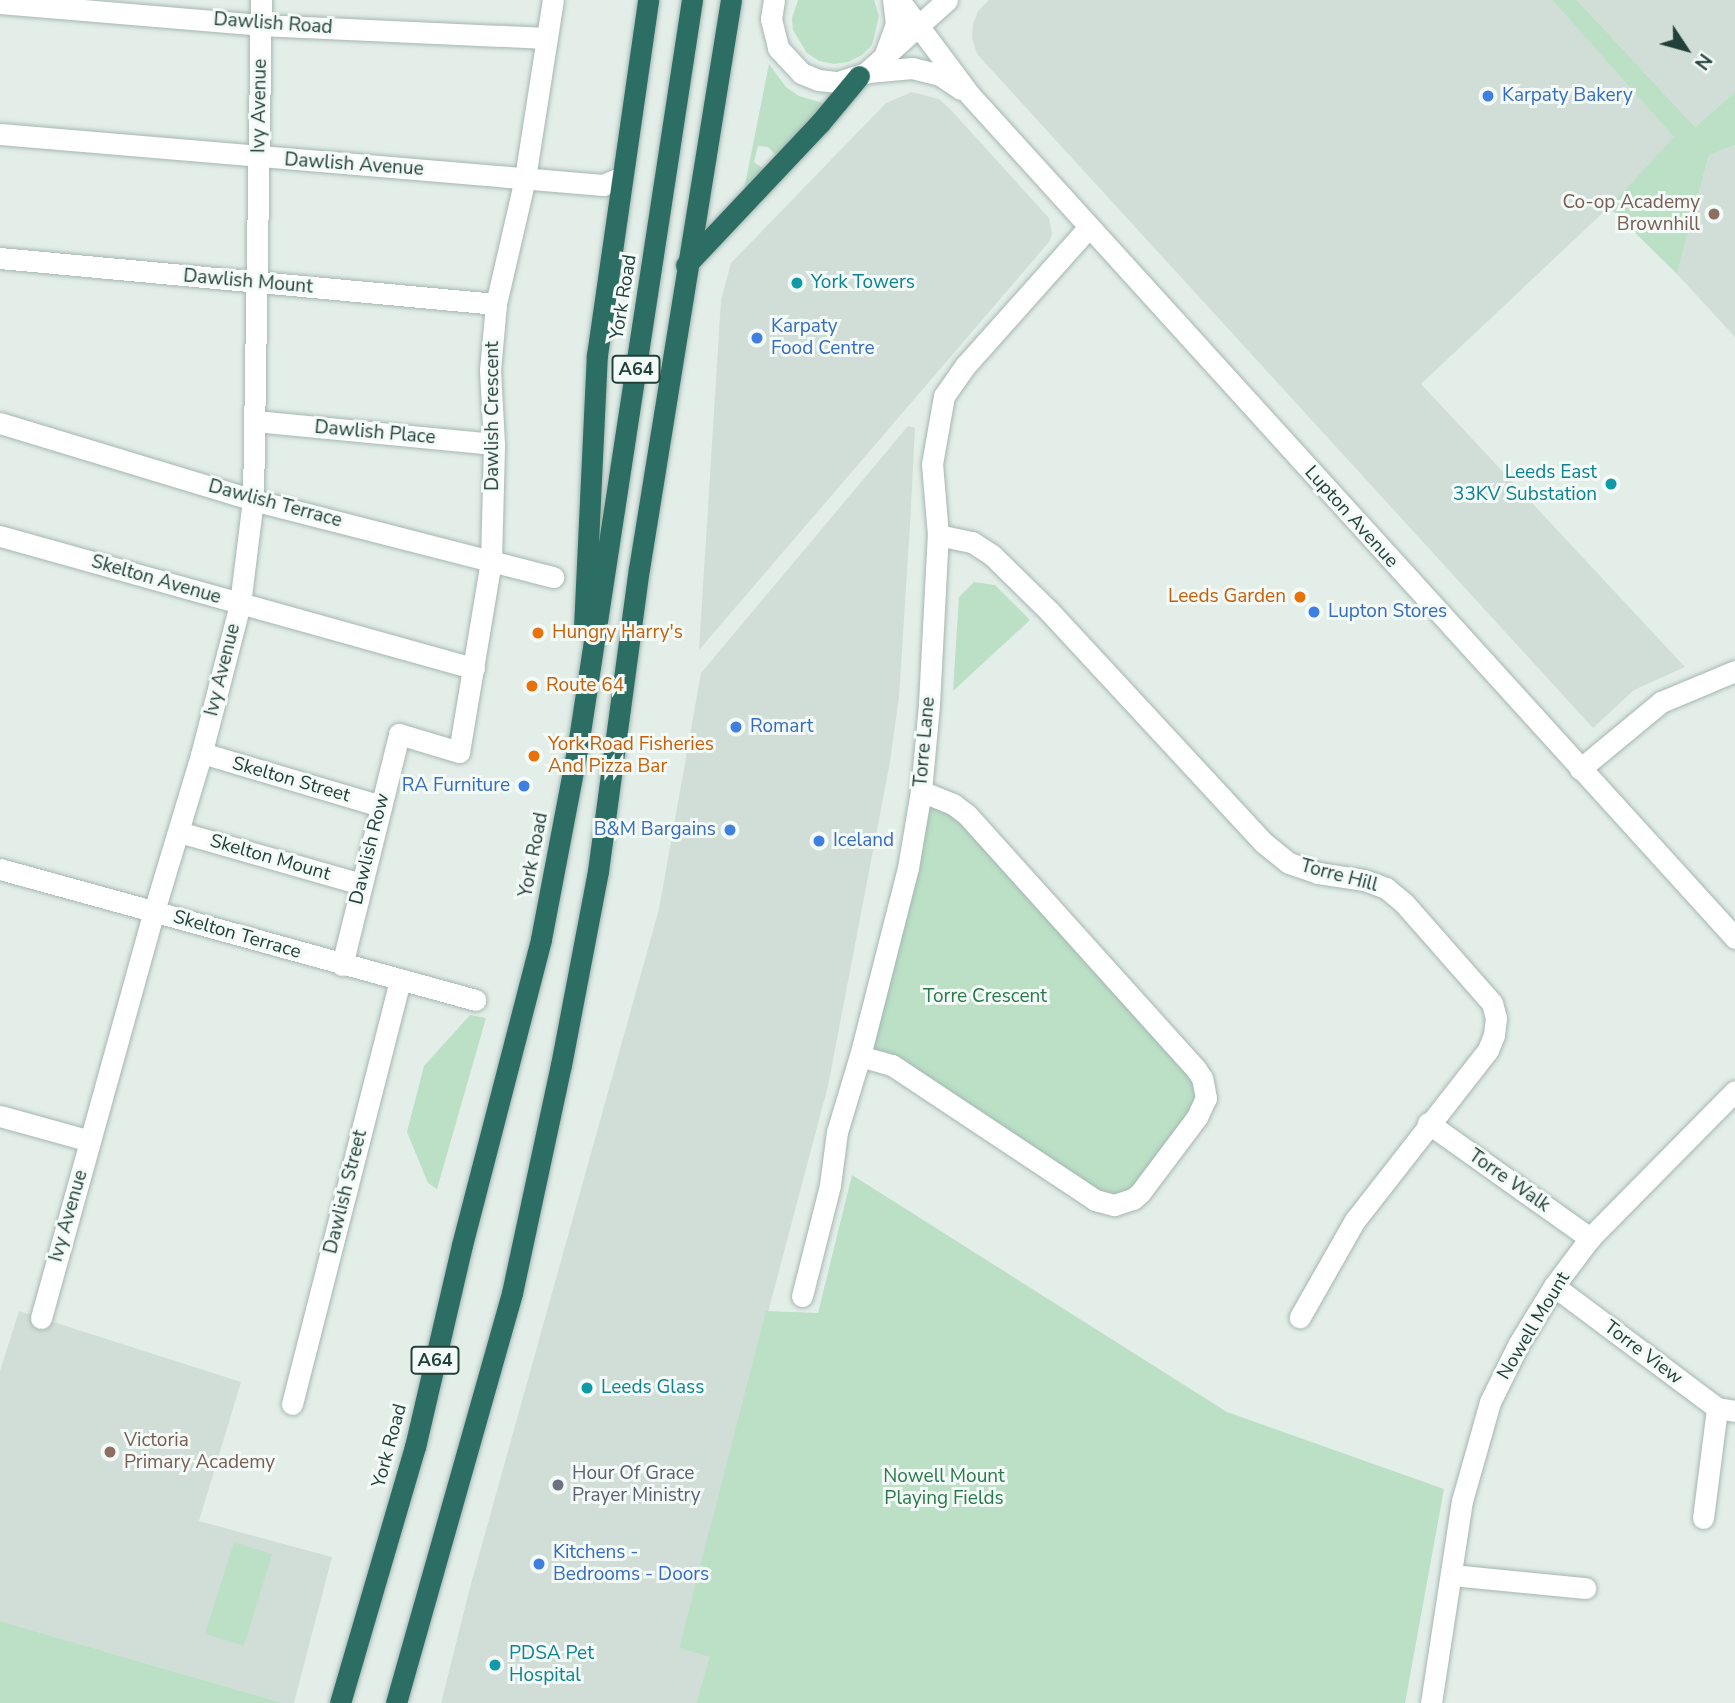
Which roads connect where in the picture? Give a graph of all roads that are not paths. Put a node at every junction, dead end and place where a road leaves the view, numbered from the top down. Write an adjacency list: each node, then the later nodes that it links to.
1 (261, 0): 11 (street, Ivy Avenue)
2 (553, 0): 13 (street, Dawlish Crescent)
3 (648, 0): 18 (highway)
4 (692, 0): 37 (highway, York Road / A64)
5 (731, 0): 22 (highway, A64)
6 (774, 0): 14 (street, Lupton Avenue)
7 (893, 0): 14 (street)
8 (899, 0): 12 (street, Lupton Avenue)
9 (947, 0): 12 (street)
10 (0, 3): 11 (street, Dawlish Road)
11 (260, 25): 13 (street, Dawlish Road); 17 (street, Ivy Avenue)
12 (921, 26): 14 (street); 15 (street, Lupton Avenue)
13 (547, 38): 19 (street, Dawlish Crescent)
14 (869, 70): 15 (street, Lupton Avenue); 22 (highway)
15 (969, 94): 20 (street, Lupton Avenue)
16 (0, 134): 17 (street, Dawlish Avenue)
17 (259, 158): 19 (street, Dawlish Avenue); 23 (street, Ivy Avenue)
18 (622, 177): 19 (street, Dawlish Avenue); 37 (highway)
19 (526, 178): 24 (street, Dawlish Crescent)
20 (1088, 228): 29 (street, Torre Lane); 39 (street, Lupton Avenue)
21 (0, 258): 23 (street, Dawlish Mount)
22 (686, 265): 66 (highway, A64)
23 (257, 283): 24 (street, Dawlish Mount); 25 (street, Ivy Avenue)
24 (496, 304): 27 (street, Dawlish Crescent)
25 (255, 421): 27 (street, Dawlish Place); 28 (street, Ivy Avenue)
26 (0, 423): 28 (street, Dawlish Terrace)
27 (495, 444): 31 (street, Dawlish Crescent)
28 (253, 500): 31 (street, Dawlish Terrace); 33 (street, Ivy Avenue)
29 (938, 535): 40 (street, Torre Lane); 53 (street, Torre Hill)
30 (0, 536): 33 (street, Skelton Avenue)
31 (491, 561): 32 (street, Dawlish Terrace); 34 (street, Dawlish Crescent)
32 (553, 577)
33 (240, 604): 34 (street, Skelton Avenue); 38 (street, Ivy Avenue)
34 (474, 668): 36 (street, Dawlish Crescent)
35 (1735, 671): 39 (street)
36 (399, 734): 41 (street, Dawlish Row)
37 (579, 739): 65 (highway, York Road / A64)
38 (202, 754): 41 (street, Skelton Street); 42 (street, Ivy Avenue)
39 (1580, 769): 46 (street, Lupton Avenue)
40 (920, 791): 50 (street, Torre Lane); 50 (street)
41 (381, 806): 44 (street, Dawlish Row)
42 (179, 832): 44 (street, Skelton Mount); 45 (street, Ivy Avenue)
43 (0, 869): 45 (street, Skelton Terrace)
44 (362, 884): 47 (street, Dawlish Row)
45 (154, 911): 47 (street, Skelton Terrace); 54 (street, Ivy Avenue)
46 (1735, 938)
47 (342, 965): 48 (street, Skelton Terrace)
48 (400, 981): 49 (street, Skelton Terrace); 60 (street, Dawlish Street)
49 (475, 1000)
50 (860, 1056): 57 (street, Torre Lane)
51 (1735, 1091): 55 (street, Nowell Mount)
52 (0, 1116): 54 (street)
53 (1428, 1123): 55 (street, Torre Walk); 58 (street, Torre Hill)
54 (90, 1141): 59 (street, Ivy Avenue)
55 (1590, 1238): 56 (street, Nowell Mount)
56 (1554, 1286): 61 (street, Torre View); 63 (street, Nowell Mount)
57 (802, 1296)
58 (1300, 1317)
59 (41, 1318)
60 (292, 1404)
61 (1726, 1409): 62 (street)
62 (1703, 1518)
63 (1452, 1575): 64 (street); 67 (street, Nowell Mount)
64 (1586, 1588)
65 (341, 1703)
66 (396, 1703)
67 (1431, 1703)

